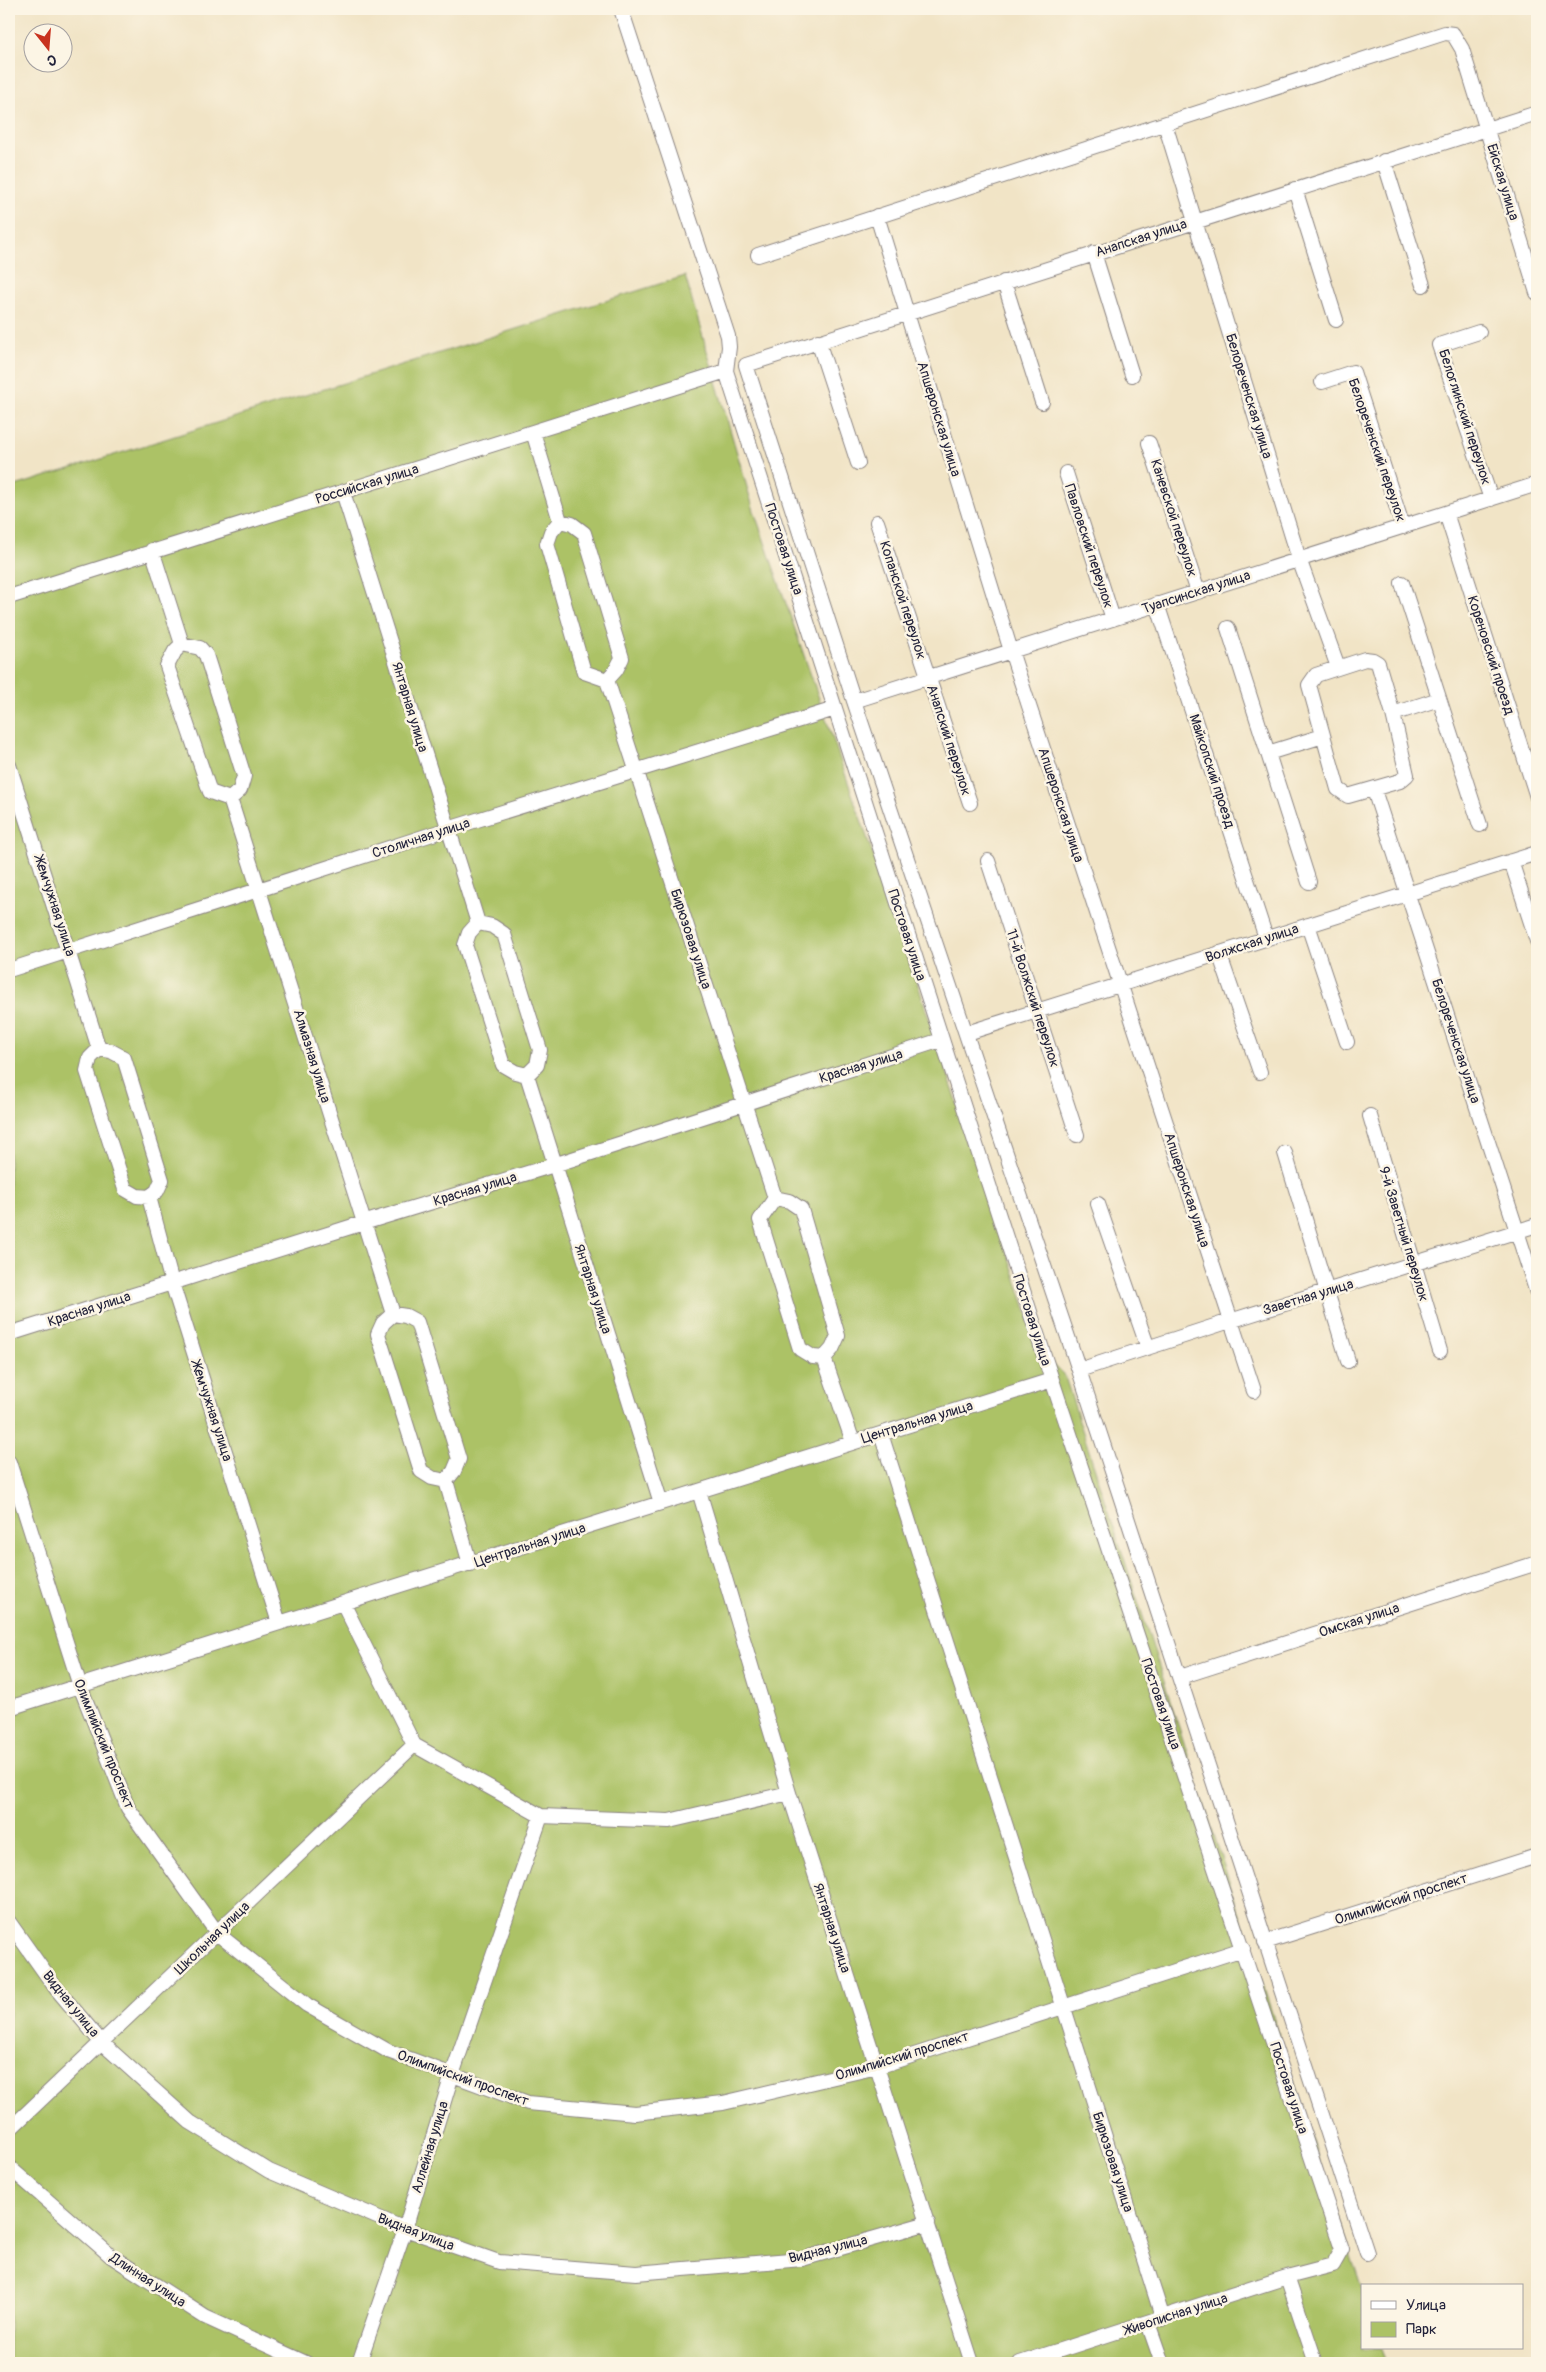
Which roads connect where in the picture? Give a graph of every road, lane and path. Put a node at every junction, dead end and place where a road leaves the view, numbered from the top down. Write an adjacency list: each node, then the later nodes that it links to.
1 (621, 9): 19 (street)
2 (1537, 112): 4 (street, Анапская улица)
3 (1165, 124): 4 (street, Ейская улица); 7 (street); 8 (street, Белореченская улица)
4 (1487, 129): 5 (street, Анапская улица); 13 (street, Ейская улица)
5 (1384, 162): 6 (street, Анапская улица); 12 (street)
6 (1295, 189): 8 (street, Анапская улица); 15 (street)
7 (877, 216): 10 (street); 14 (street, Апшеронская улица)
8 (1195, 221): 9 (street, Анапская улица); 35 (street, Белореченская улица)
9 (1094, 253): 11 (street, Анапская улица); 20 (street)
10 (758, 255)
11 (1004, 282): 14 (street, Анапская улица); 22 (street)
12 (1423, 285)
13 (1537, 293)
14 (906, 314): 17 (street, Анапская улица); 43 (street, Апшеронская улица)
15 (1336, 320)
16 (1479, 332): 29 (street, Белоглинский переулок)
17 (818, 341): 18 (street, Анапская улица); 25 (street)
18 (746, 365): 48 (street, Постовая улица)
19 (726, 371): 23 (street, Российская улица); 49 (street, Постовая улица)
20 (1132, 375)
21 (1322, 382): 33 (street, Белореченский переулок)
22 (1042, 402)
23 (533, 432): 28 (street, Российская улица); 31 (street)
24 (1150, 443): 37 (street, Каневской переулок)
25 (858, 463)
26 (1066, 473): 40 (street, Павловский переулок)
27 (1537, 484): 29 (street, Туапсинская улица)
28 (342, 492): 34 (street, Российская улица); 60 (street, Янтарная улица)
29 (1491, 499): 30 (street, Туапсинская улица)
30 (1446, 513): 33 (street, Туапсинская улица); 56 (street, Кореновский проезд)
31 (560, 521): 46 (street); 46 (street)
32 (877, 522): 45 (street, Копанской переулок)
33 (1403, 527): 35 (street, Туапсинская улица)
34 (152, 550): 38 (street, Российская улица); 42 (street)
35 (1300, 559): 37 (street, Туапсинская улица); 44 (street, Белореченская улица)
36 (1402, 582): 47 (street)
37 (1198, 592): 39 (street, Туапсинская улица)
38 (9, 597)
39 (1157, 604): 40 (street, Туапсинская улица); 69 (street, Майкопский проезд)
40 (1113, 618): 43 (street, Туапсинская улица)
41 (1228, 628): 52 (street)
42 (182, 644): 57 (street); 57 (street)
43 (1011, 652): 45 (street, Туапсинская улица); 74 (street, Апшеронская улица)
44 (1338, 667): 50 (street); 51 (street)
45 (929, 677): 48 (street, Туапсинская улица); 58 (street, Анапский переулок)
46 (607, 680): 54 (street, Бирюзовая улица)
47 (1439, 700): 50 (street); 59 (street)
48 (854, 701): 76 (street, Постовая улица)
49 (835, 709): 54 (street, Столичная улица); 77 (street, Постовая улица)
50 (1393, 714): 55 (street)
51 (1323, 736): 52 (street); 55 (street)
52 (1268, 753): 64 (street)
53 (9, 764): 71 (street, Жемчужная улица)
54 (637, 770): 60 (street, Столичная улица); 82 (street, Бирюзовая улица)
55 (1374, 790): 66 (street, Белореченская улица)
56 (1537, 797)
57 (230, 799): 65 (street, Алмазная улица)
58 (970, 802)
59 (1480, 825)
60 (448, 829): 65 (street, Столичная улица); 67 (street, Янтарная улица)
61 (1537, 853): 63 (street, Волжская улица)
62 (988, 861): 75 (street, 11-й Волжский переулок)
63 (1510, 861): 66 (street, Волжская улица); 70 (street)
64 (1310, 882)
65 (260, 890): 71 (street, Столичная улица); 90 (street, Алмазная улица)
66 (1408, 894): 68 (street, Волжская улица); 92 (street, Белореченская улица)
67 (478, 923): 81 (street); 81 (street)
68 (1308, 925): 69 (street, Волжская улица); 78 (street)
69 (1266, 938): 72 (street, Волжская улица)
70 (1537, 941)
71 (69, 950): 73 (street, Столичная улица); 79 (street, Жемчужная улица)
72 (1220, 953): 74 (street, Волжская улица); 80 (street)
73 (9, 970)
74 (1120, 985): 75 (street, Волжская улица); 98 (street, Апшеронская улица)
75 (1038, 1011): 76 (street, Волжская улица); 84 (street, 11-й Волжский переулок)
76 (967, 1033): 104 (street, Постовая улица)
77 (941, 1040): 82 (street, Красная улица); 105 (street, Постовая улица)
78 (1347, 1042)
79 (99, 1048): 87 (street); 87 (street)
80 (1260, 1072)
81 (527, 1075): 86 (street, Янтарная улица)
82 (743, 1103): 86 (street, Красная улица); 88 (street, Бирюзовая улица)
83 (1370, 1116): 93 (street, 9-й Заветный переулок)
84 (1077, 1135)
85 (1285, 1153): 95 (street)
86 (554, 1165): 90 (street, Красная улица); 112 (street, Янтарная улица)
87 (149, 1197): 94 (street, Жемчужная улица)
88 (774, 1198): 102 (street); 102 (street)
89 (1098, 1204): 100 (street)
90 (363, 1223): 94 (street, Красная улица); 97 (street, Алмазная улица)
91 (1537, 1225): 92 (street, Заветная улица)
92 (1518, 1231): 93 (street, Заветная улица); 96 (street, Белореченская улица)
93 (1413, 1265): 95 (street, Заветная улица); 101 (street, 9-й Заветный переулок)
94 (172, 1283): 99 (street, Красная улица); 116 (street, Жемчужная улица)
95 (1325, 1291): 98 (street, Заветная улица); 103 (street)
96 (1537, 1293)
97 (393, 1314): 110 (street); 110 (street)
98 (1230, 1321): 100 (street, Заветная улица); 106 (street, Апшеронская улица)
99 (9, 1334)
100 (1148, 1348): 104 (street, Заветная улица)
101 (1440, 1351)
102 (824, 1358): 108 (street)
103 (1348, 1361)
104 (1079, 1370): 117 (street, Постовая улица)
105 (1052, 1380): 107 (street, Центральная улица); 127 (street, Постовая улица)
106 (1254, 1391)
107 (881, 1434): 108 (street, Центральная улица); 128 (street, Бирюзовая улица)
108 (853, 1442): 111 (street, Центральная улица)
109 (9, 1462): 118 (street, Олимпийский проспект)
110 (446, 1481): 114 (street)
111 (699, 1491): 112 (street, Центральная улица); 121 (street, Янтарная улица)
112 (661, 1503): 114 (street, Центральная улица)
113 (1537, 1563): 117 (street, Омская улица)
114 (470, 1564): 115 (street, Центральная улица)
115 (343, 1603): 116 (street, Центральная улица); 120 (street)
116 (279, 1623): 118 (street, Центральная улица)
117 (1180, 1677): 126 (street, Постовая улица)
118 (80, 1686): 119 (street, Центральная улица); 125 (street, Олимпийский проспект)
119 (9, 1708)
120 (414, 1745): 122 (street); 125 (street, Школьная улица)
121 (789, 1793): 122 (street); 130 (street, Янтарная улица)
122 (541, 1816): 131 (street, Аллейная улица)
123 (1537, 1856): 126 (street, Олимпийский проспект)
124 (9, 1922): 129 (street, Видная улица)
125 (218, 1934): 129 (street, Школьная улица); 131 (street, Олимпийский проспект)
126 (1266, 1942): 136 (street, Постовая улица)
127 (1243, 1949): 128 (street, Олимпийский проспект); 137 (street, Постовая улица)
128 (1064, 2005): 130 (street, Олимпийский проспект); 139 (street, Бирюзовая улица)
129 (102, 2043): 132 (street, Школьная улица); 135 (street, Видная улица)
130 (877, 2067): 131 (street, Олимпийский проспект); 134 (street, Янтарная улица)
131 (452, 2075): 135 (street, Аллейная улица)
132 (9, 2130)
133 (9, 2168): 141 (street, Длинная улица)
134 (928, 2223): 135 (street, Видная улица); 143 (street, Янтарная улица)
135 (405, 2229): 142 (street, Аллейная улица)
136 (1367, 2253)
137 (1333, 2265): 138 (street, Живописная улица)
138 (1287, 2277): 139 (street, Живописная улица); 146 (street)
139 (1163, 2319): 140 (street, Живописная улица)
140 (1148, 2323): 144 (street, Живописная улица); 145 (street)
141 (306, 2363)
142 (359, 2363)
143 (972, 2363)
144 (1020, 2363)
145 (1162, 2363)
146 (1316, 2363)

